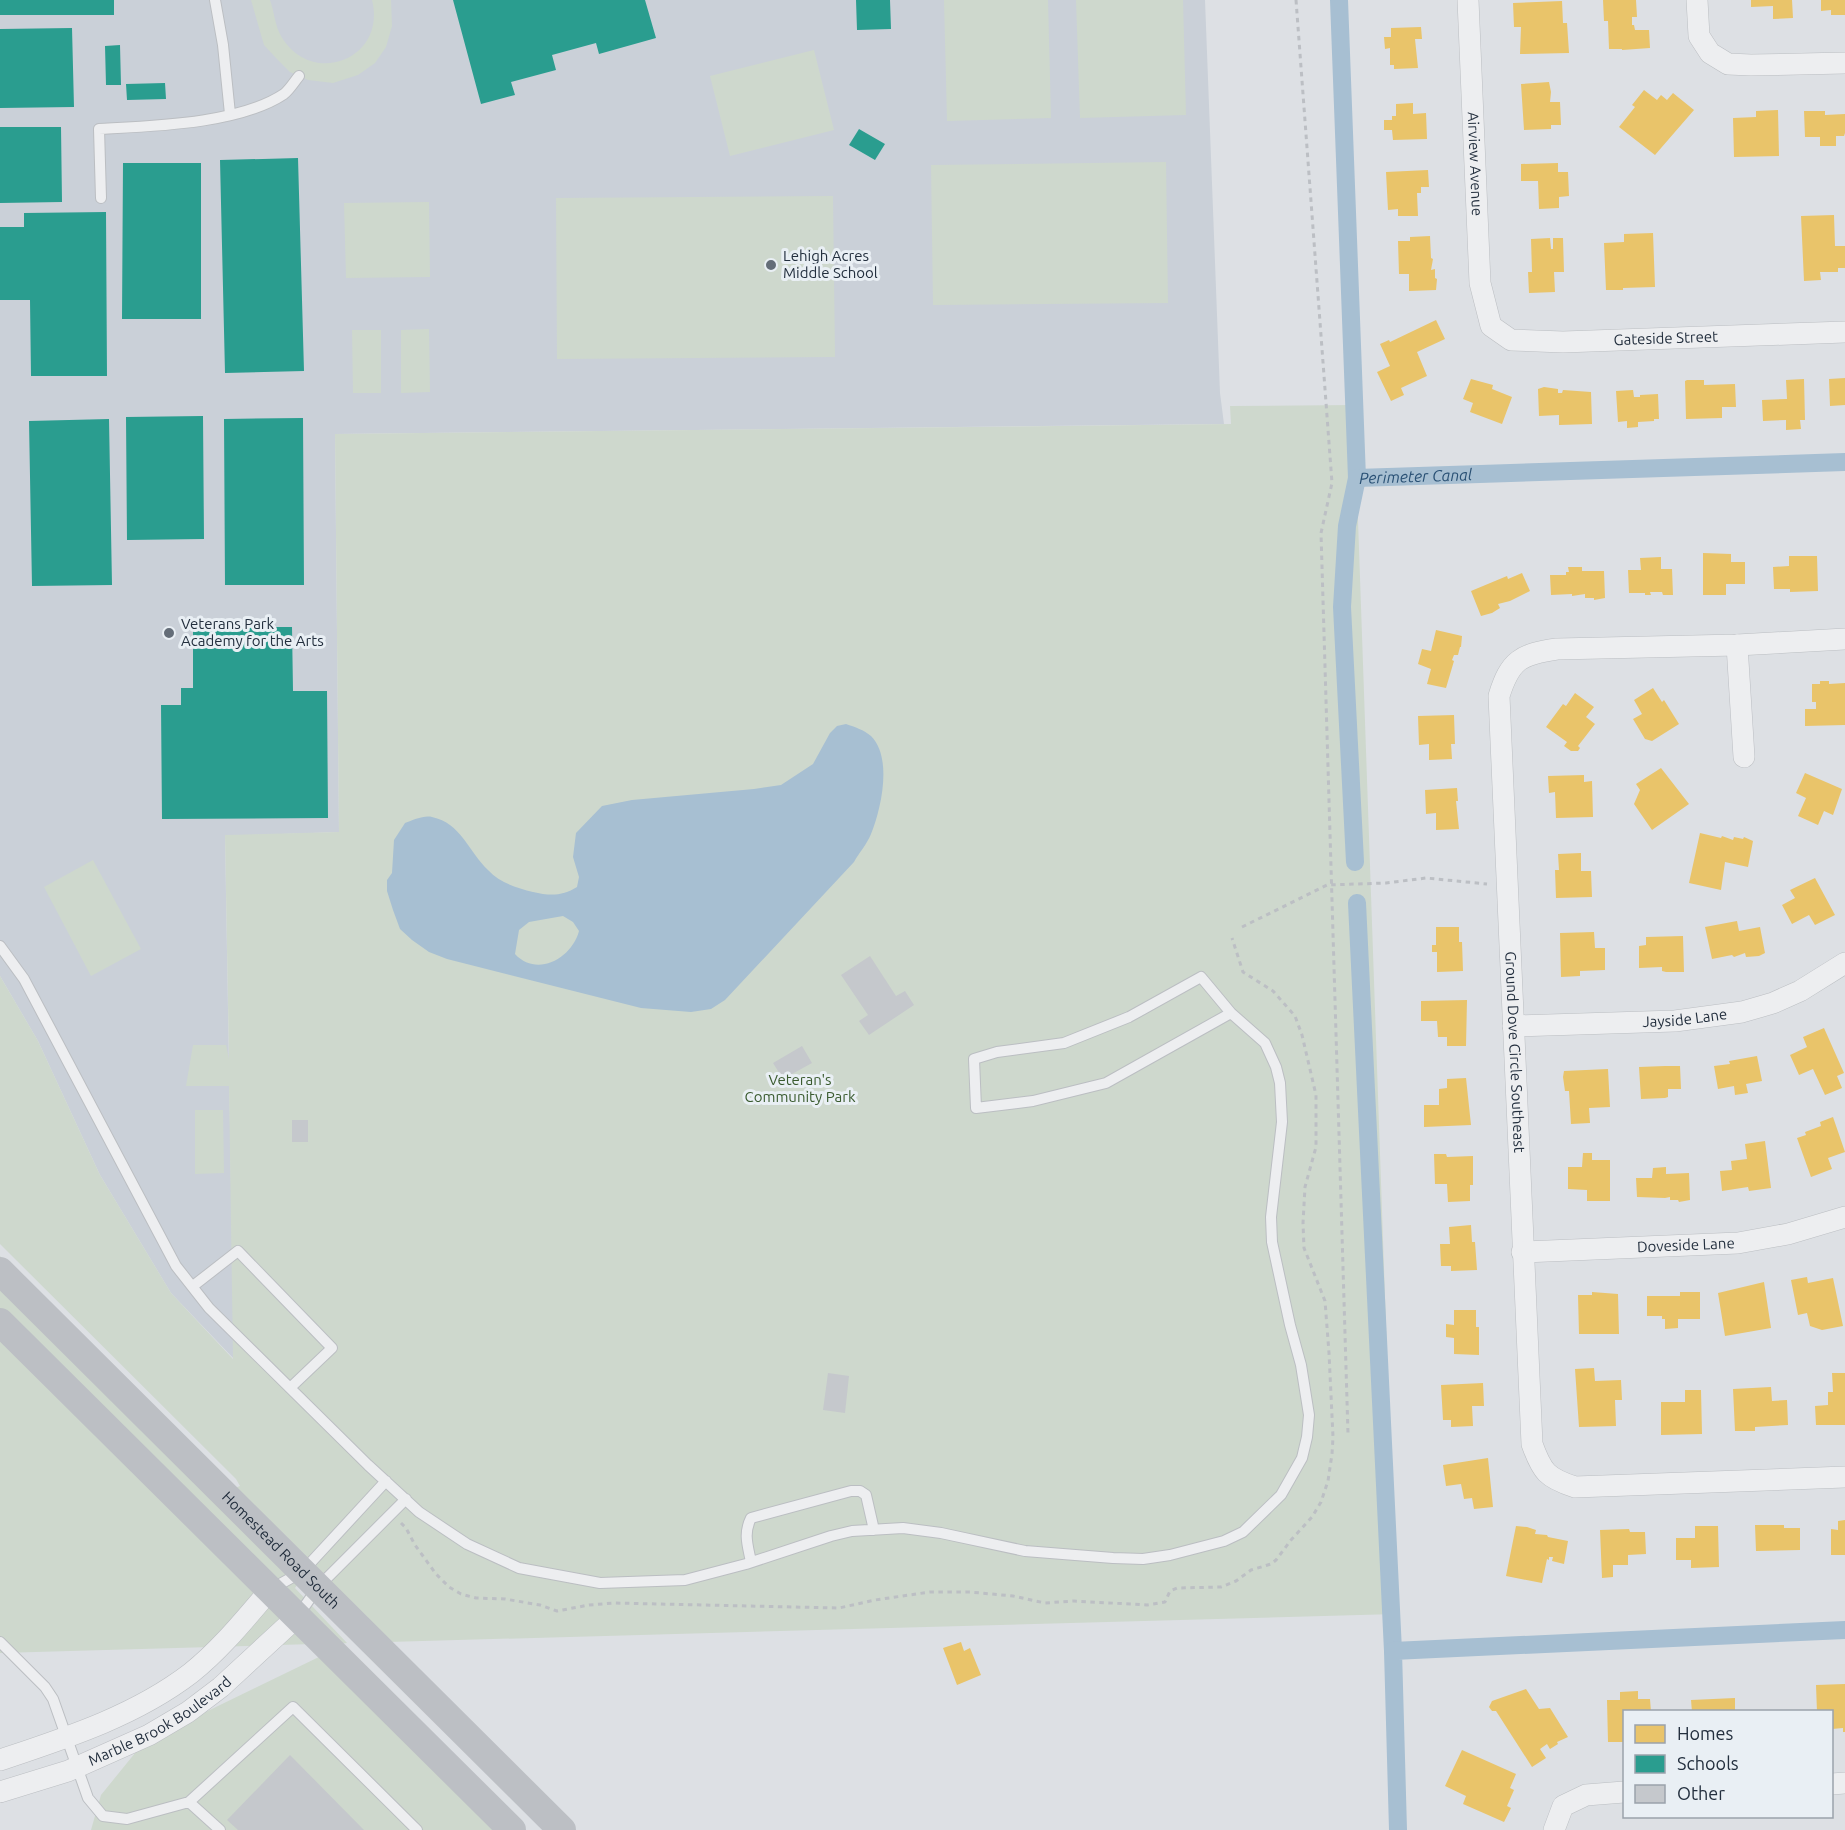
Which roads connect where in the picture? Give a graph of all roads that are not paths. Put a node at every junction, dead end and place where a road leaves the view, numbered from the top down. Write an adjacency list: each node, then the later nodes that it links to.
1 (215, 0): 6 (lane)
2 (1468, 0): 8 (street, Airview Avenue)
3 (1697, 0): 4 (street)
4 (1845, 63)
5 (299, 76): 6 (lane)
6 (230, 114): 7 (lane)
7 (101, 198)
8 (1491, 326): 9 (street, Gateside Street)
9 (1845, 332)
10 (1845, 639): 11 (street, Ground Dove Circle Southeast)
11 (1737, 645): 12 (street); 16 (street, Ground Dove Circle Southeast)
12 (1744, 757)
13 (0, 945): 20 (lane)
14 (1845, 963): 16 (street, Jayside Lane)
15 (1231, 1013): 15 (lane); 26 (lane)
16 (1514, 1026): 18 (street, Ground Dove Circle Southeast)
17 (1845, 1217): 18 (street, Doveside Lane)
18 (1522, 1252): 23 (street, Ground Dove Circle Southeast)
19 (0, 1271): 28 (main road, Homestead Road South)
20 (193, 1286): 22 (lane); 22 (lane)
21 (0, 1322): 29 (main road)
22 (290, 1388): 24 (lane)
23 (1845, 1477)
24 (386, 1481): 25 (lane); 28 (lane)
25 (406, 1499): 27 (lane); 28 (lane)
26 (873, 1530): 27 (lane); 27 (lane)
27 (752, 1562)
28 (310, 1579): 29 (lane); 30 (lane); 41 (main road, Homestead Road South)
29 (270, 1590): 30 (main road); 32 (street, Marble Brook Boulevard)
30 (298, 1616): 34 (street, Marble Brook Boulevard); 40 (main road)
31 (0, 1642): 32 (lane)
32 (67, 1737): 33 (street, Marble Brook Boulevard); 34 (lane)
33 (0, 1760)
34 (77, 1767): 35 (street, Marble Brook Boulevard); 37 (lane)
35 (0, 1792)
36 (1623, 1792): 42 (street)
37 (189, 1802): 38 (lane); 39 (lane)
38 (220, 1830)
39 (417, 1830)
40 (512, 1830)
41 (562, 1830)
42 (1554, 1830)

